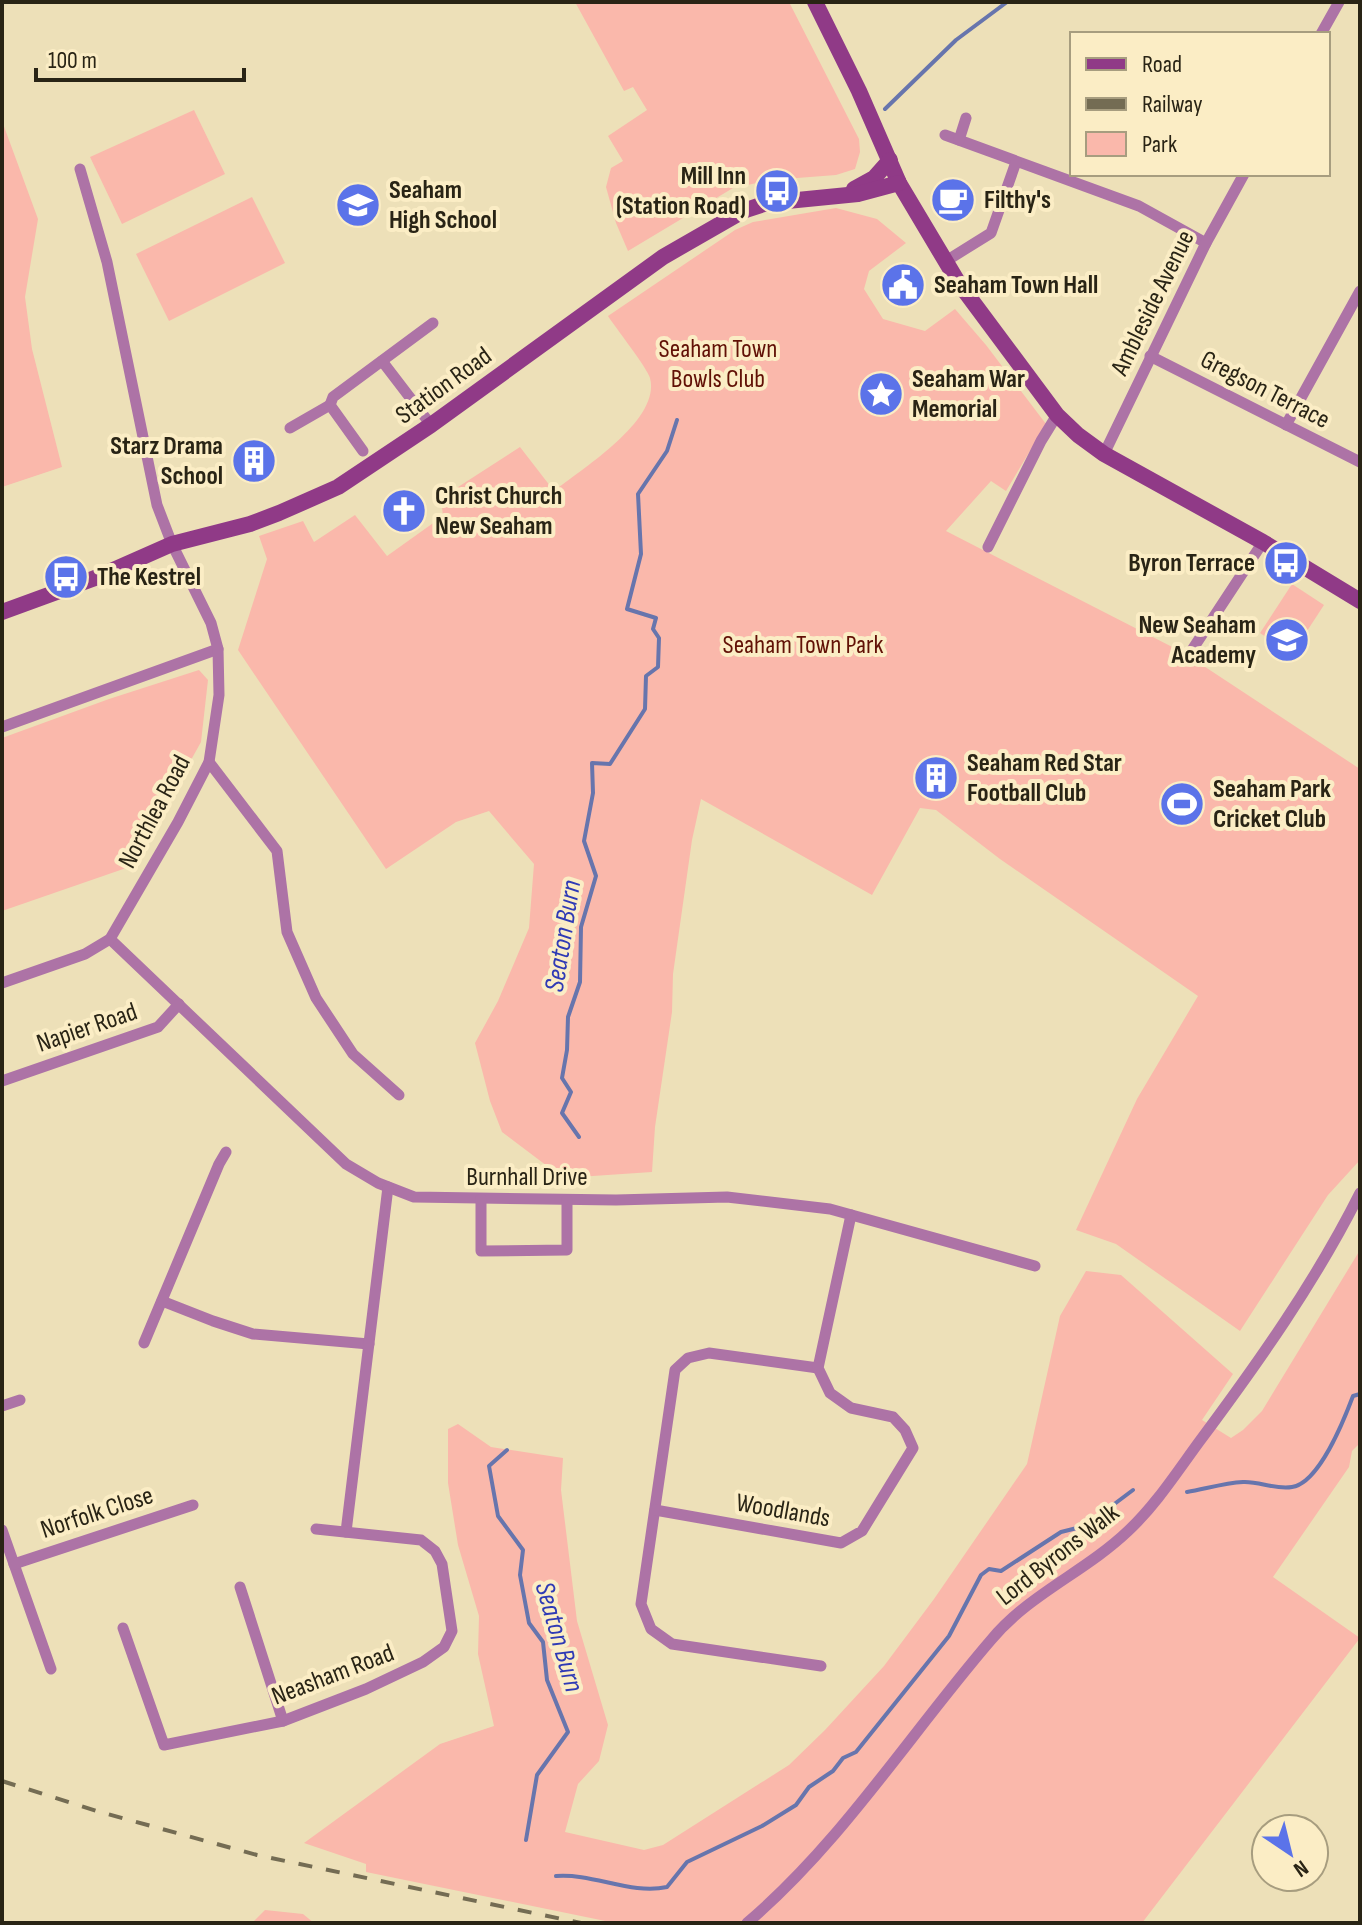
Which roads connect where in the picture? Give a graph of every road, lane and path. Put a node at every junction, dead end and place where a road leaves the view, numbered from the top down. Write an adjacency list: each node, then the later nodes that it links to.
1 (815, 2): 7 (main road)
2 (1339, 2): 3 (street)
3 (1322, 32)
4 (966, 118): 6 (street)
5 (945, 135): 6 (street)
6 (959, 140): 8 (street)
7 (890, 160): 11 (main road); 12 (main road)
8 (1016, 162): 13 (street); 14 (street)
9 (80, 169): 28 (street, Northlea Road)
10 (1243, 176): 13 (street, Ambleside Avenue)
11 (899, 183): 12 (main road, Station Road); 14 (main road)
12 (843, 196): 21 (main road, Station Road)
13 (1206, 243): 17 (street, Ambleside Avenue)
14 (946, 261): 20 (main road)
15 (1360, 291): 22 (street)
16 (433, 323): 18 (street)
17 (1150, 356): 22 (street, Gregson Terrace); 25 (street, Ambleside Avenue)
18 (382, 361): 19 (street); 21 (street)
19 (330, 405): 23 (street); 24 (street)
20 (1057, 415): 25 (main road); 29 (street)
21 (431, 425): 28 (main road, Station Road)
22 (1286, 425): 26 (street, Gregson Terrace)
23 (290, 428)
24 (363, 451)
25 (1104, 454): 27 (main road)
26 (1360, 462)
27 (1263, 542): 30 (main road); 33 (street)
28 (172, 544): 31 (main road, Station Road); 32 (street, Northlea Road)
29 (988, 547)
30 (1360, 601)
31 (2, 612)
32 (218, 649): 34 (street); 35 (street, Northlea Road)
33 (1190, 653)
34 (2, 727)
35 (209, 762): 36 (street, Northlea Road); 40 (street)
36 (110, 939): 37 (street); 38 (street, Burnhall Drive)
37 (2, 983)
38 (179, 1004): 39 (street, Napier Road); 42 (street, Burnhall Drive)
39 (2, 1081)
40 (399, 1095)
41 (226, 1152): 48 (street)
42 (388, 1187): 44 (street, Burnhall Drive); 50 (street)
43 (1360, 1193): 65 (street, Lord Byrons Walk)
44 (481, 1199): 45 (street, Burnhall Drive); 45 (street)
45 (567, 1200): 46 (street, Burnhall Drive)
46 (851, 1215): 47 (street, Burnhall Drive); 51 (street)
47 (1035, 1266)
48 (162, 1301): 49 (street); 50 (street)
49 (144, 1343)
50 (369, 1344): 58 (street)
51 (818, 1368): 55 (street); 55 (street, Woodlands)
52 (20, 1400): 53 (street)
53 (2, 1406)
54 (193, 1505): 59 (street, Norfolk Close)
55 (655, 1510): 62 (street)
56 (316, 1529): 58 (street, Neasham Road)
57 (2, 1530): 59 (street)
58 (346, 1532): 64 (street, Neasham Road)
59 (14, 1564): 63 (street)
60 (240, 1587): 64 (street)
61 (123, 1628): 64 (street, Neasham Road)
62 (821, 1666)
63 (51, 1669)
64 (283, 1721)
65 (747, 1923)

